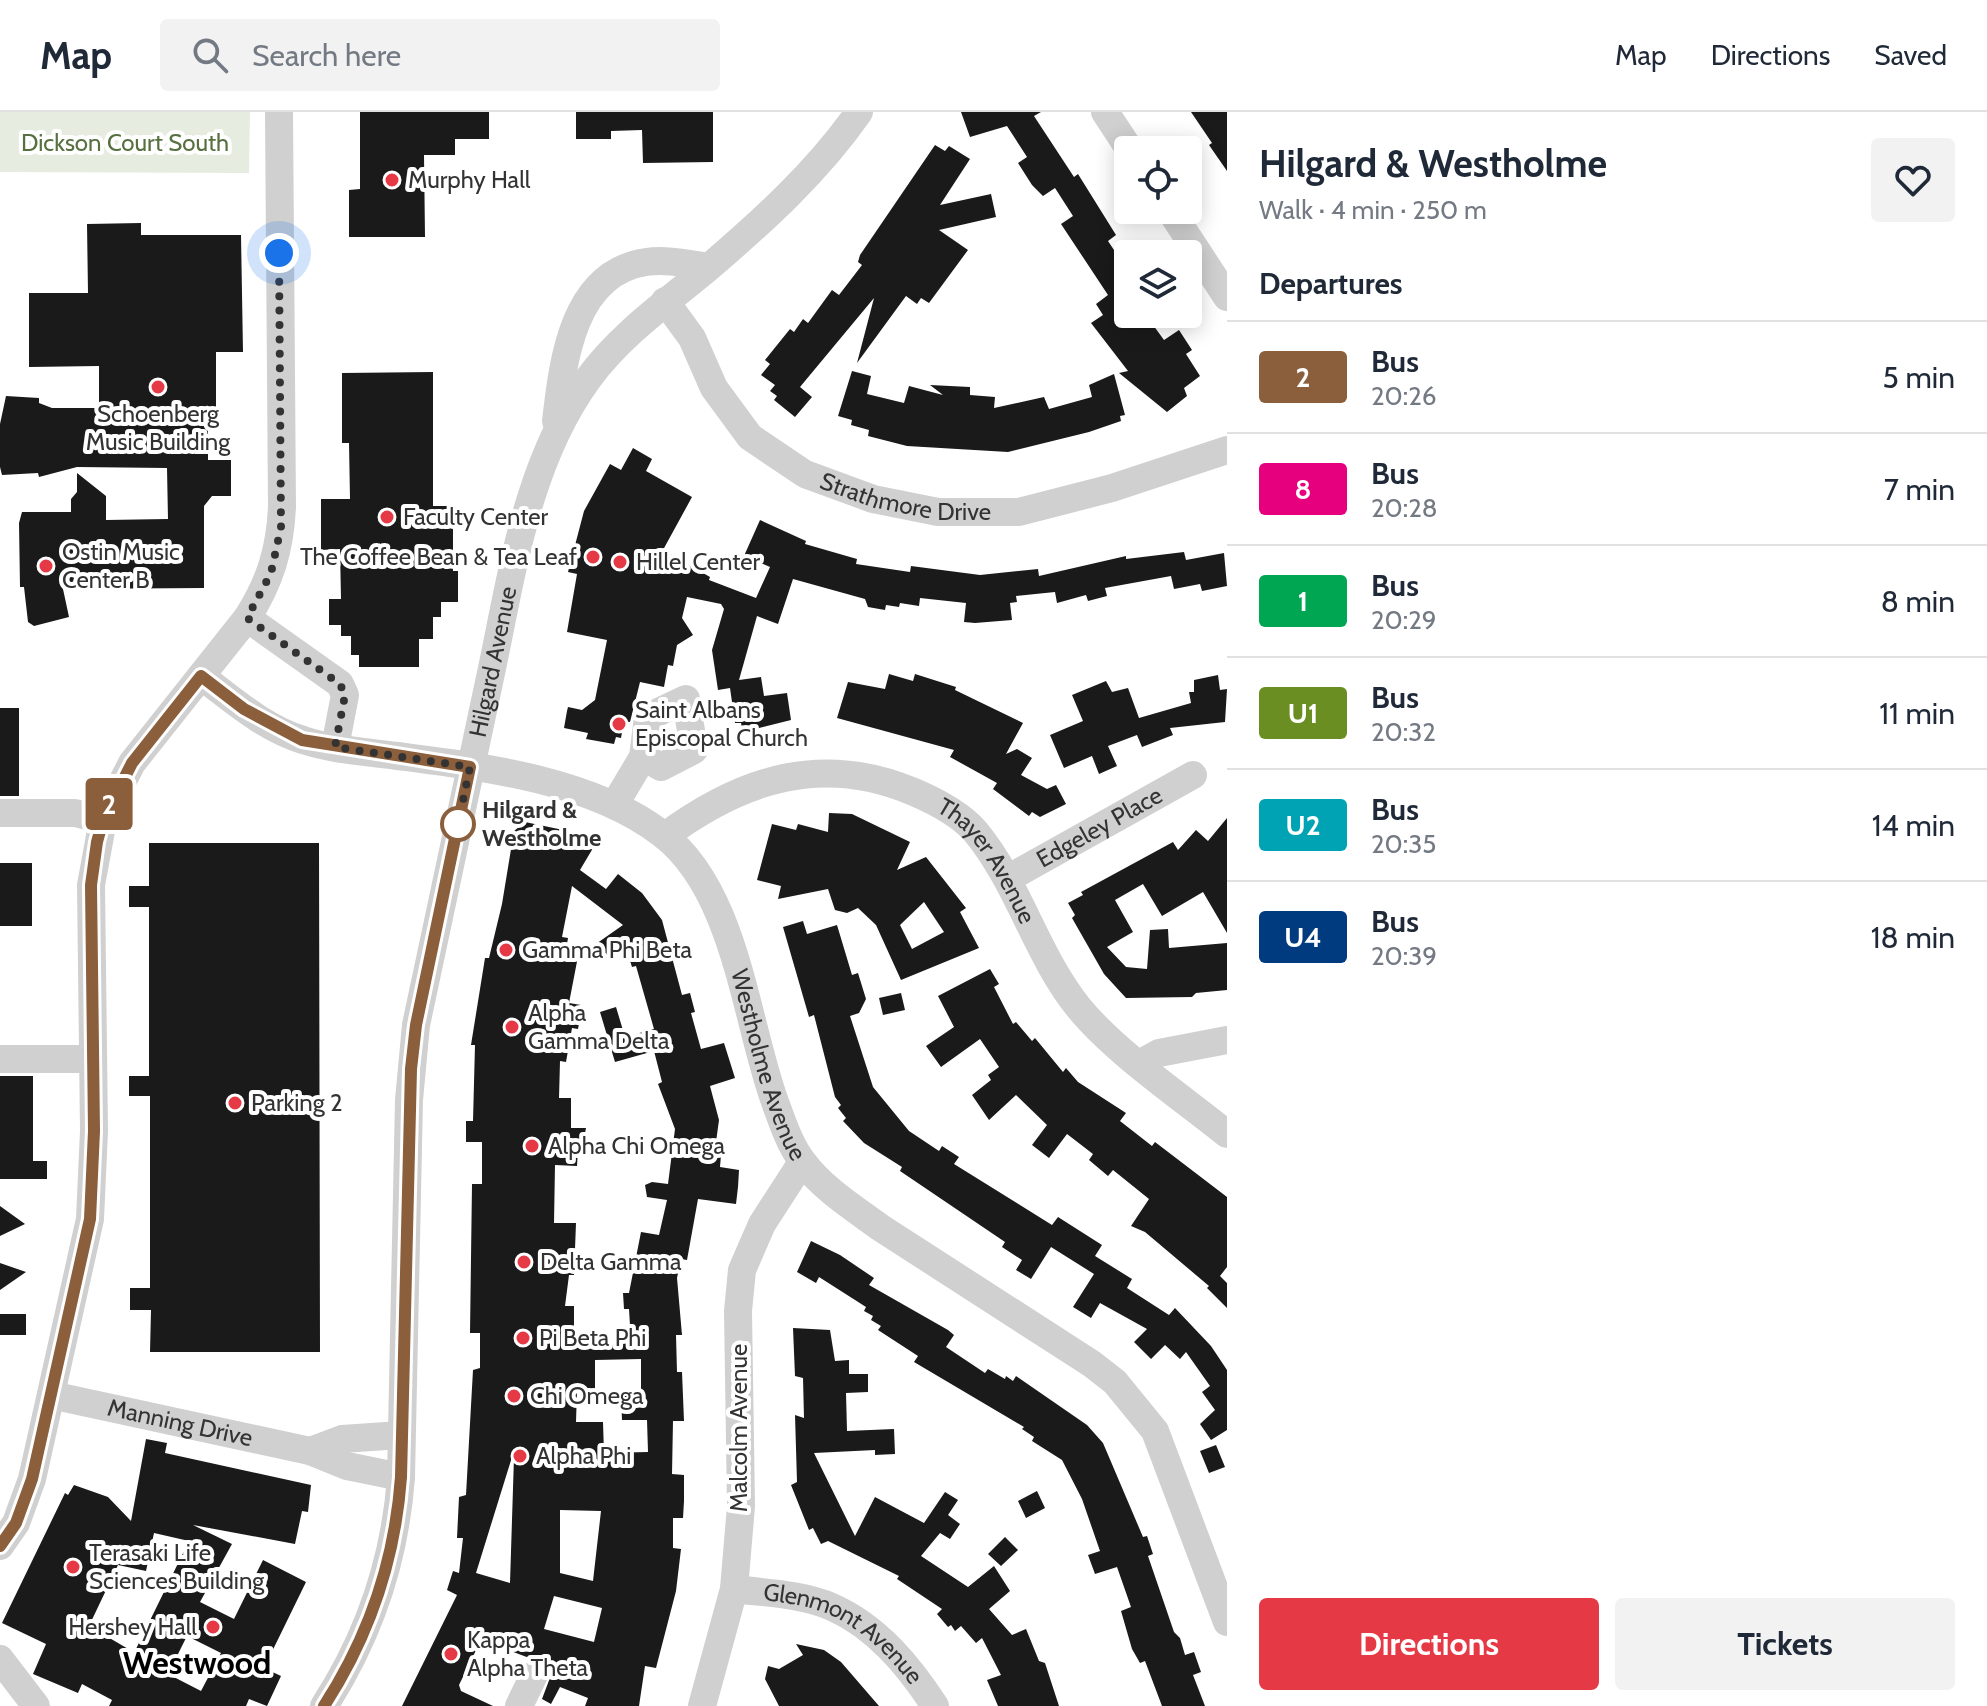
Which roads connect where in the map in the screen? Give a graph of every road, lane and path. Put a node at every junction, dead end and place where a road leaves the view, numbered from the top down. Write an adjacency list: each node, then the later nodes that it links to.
1 (279, 112): 11 (street)
2 (859, 112): 6 (street, Hilgard Avenue)
3 (1105, 112): 4 (street)
4 (1121, 136)
5 (1179, 224): 7 (street)
6 (708, 267): 8 (street, Hilgard Avenue); 9 (street)
7 (1227, 297)
8 (665, 301): 9 (street, Hilgard Avenue); 10 (street, Strathmore Drive)
9 (555, 430): 15 (street, Hilgard Avenue)
10 (1227, 450)
11 (247, 618): 12 (street); 13 (street)
12 (201, 676): 13 (street, Westholme Avenue); 19 (street)
13 (335, 747): 15 (street, Westholme Avenue)
14 (643, 757): 17 (street)
15 (470, 767): 17 (street, Westholme Avenue); 29 (street, Hilgard Avenue)
16 (1193, 775): 21 (street, Edgeley Place)
17 (615, 804): 20 (street, Westholme Avenue)
18 (0, 813): 19 (street)
19 (103, 820): 24 (street)
20 (665, 836): 21 (street, Thayer Avenue); 27 (street, Westholme Avenue)
21 (1007, 879): 25 (street, Thayer Avenue)
22 (1227, 1040): 25 (street)
23 (0, 1059): 24 (street)
24 (93, 1059): 28 (street)
25 (1139, 1064): 26 (street, Thayer Avenue)
26 (1227, 1134)
27 (802, 1162): 33 (street, Malcolm Avenue); 34 (street, Westholme Avenue)
28 (51, 1395): 30 (street, Manning Drive); 32 (street)
29 (401, 1435): 30 (street, Manning Drive); 31 (street, Hilgard Avenue)
30 (310, 1451): 31 (street, Manning Drive)
31 (401, 1477): 38 (street, Hilgard Avenue)
32 (0, 1546)
33 (734, 1589): 40 (street, Malcolm Avenue); 41 (street, Glenmont Avenue)
34 (1227, 1622)
35 (0, 1659): 37 (street)
36 (534, 1675): 39 (street)
37 (36, 1706)
38 (324, 1706)
39 (519, 1706)
40 (702, 1706)
41 (935, 1706)

